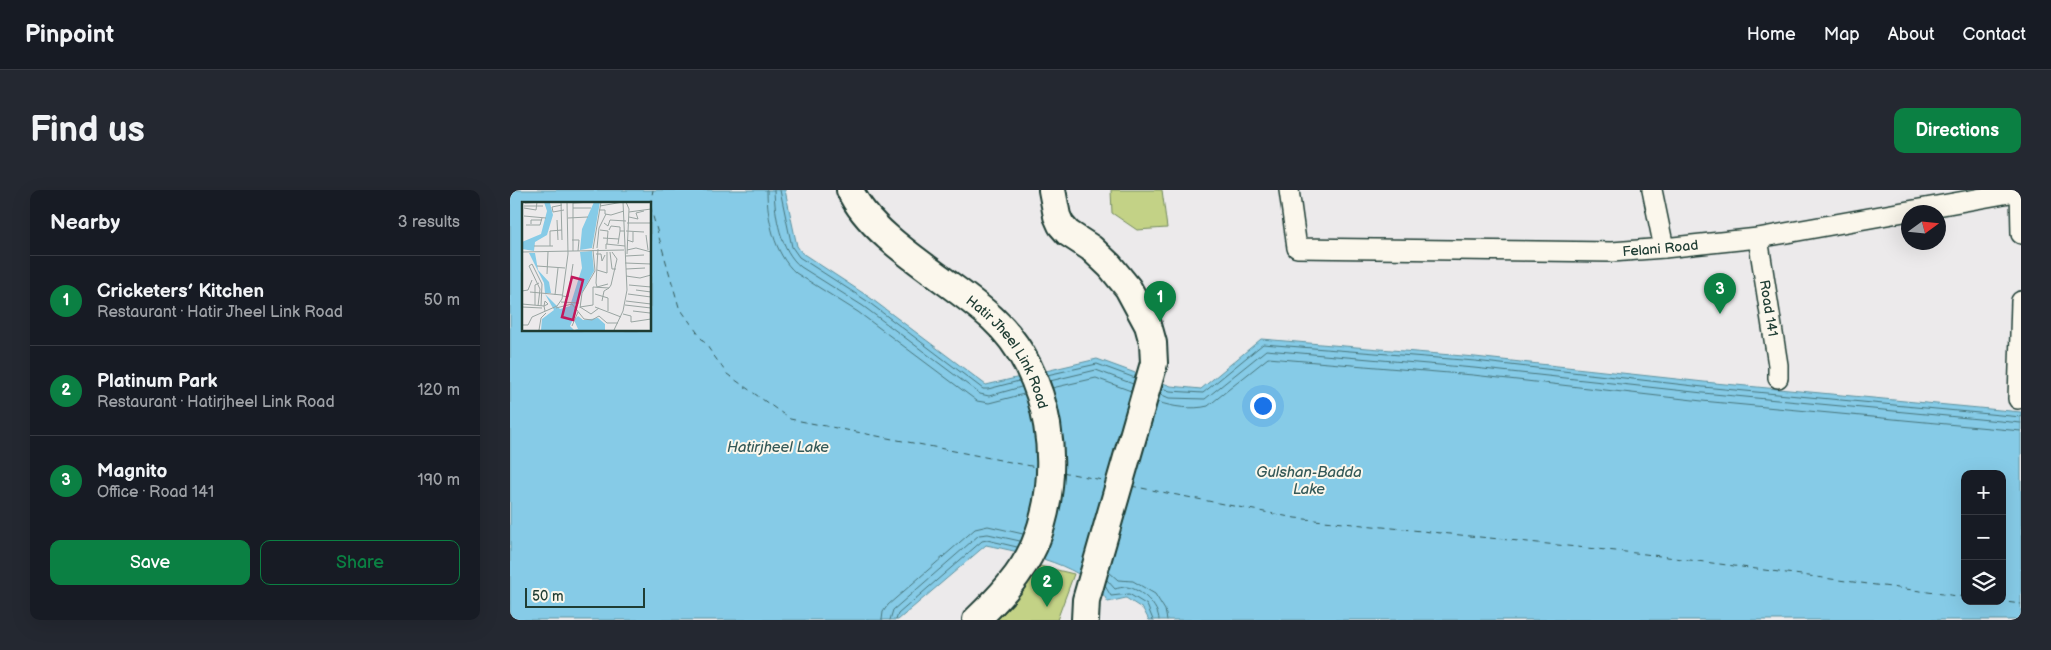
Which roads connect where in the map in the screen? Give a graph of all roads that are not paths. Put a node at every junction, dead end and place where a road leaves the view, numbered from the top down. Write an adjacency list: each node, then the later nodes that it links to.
1 (850, 190): 13 (main road, Hatir Jheel Link Road)
2 (1052, 190): 12 (main road)
3 (1289, 190): 8 (street, Felani Road)
4 (1652, 190): 8 (street)
5 (2021, 191): 6 (street); 7 (street, Felani Road)
6 (2021, 234)
7 (1758, 238): 8 (street, Felani Road); 10 (street, Road 141)
8 (1664, 248)
9 (2021, 301): 11 (street)
10 (1778, 378)
11 (2018, 399)
12 (1077, 611)
13 (976, 620)

